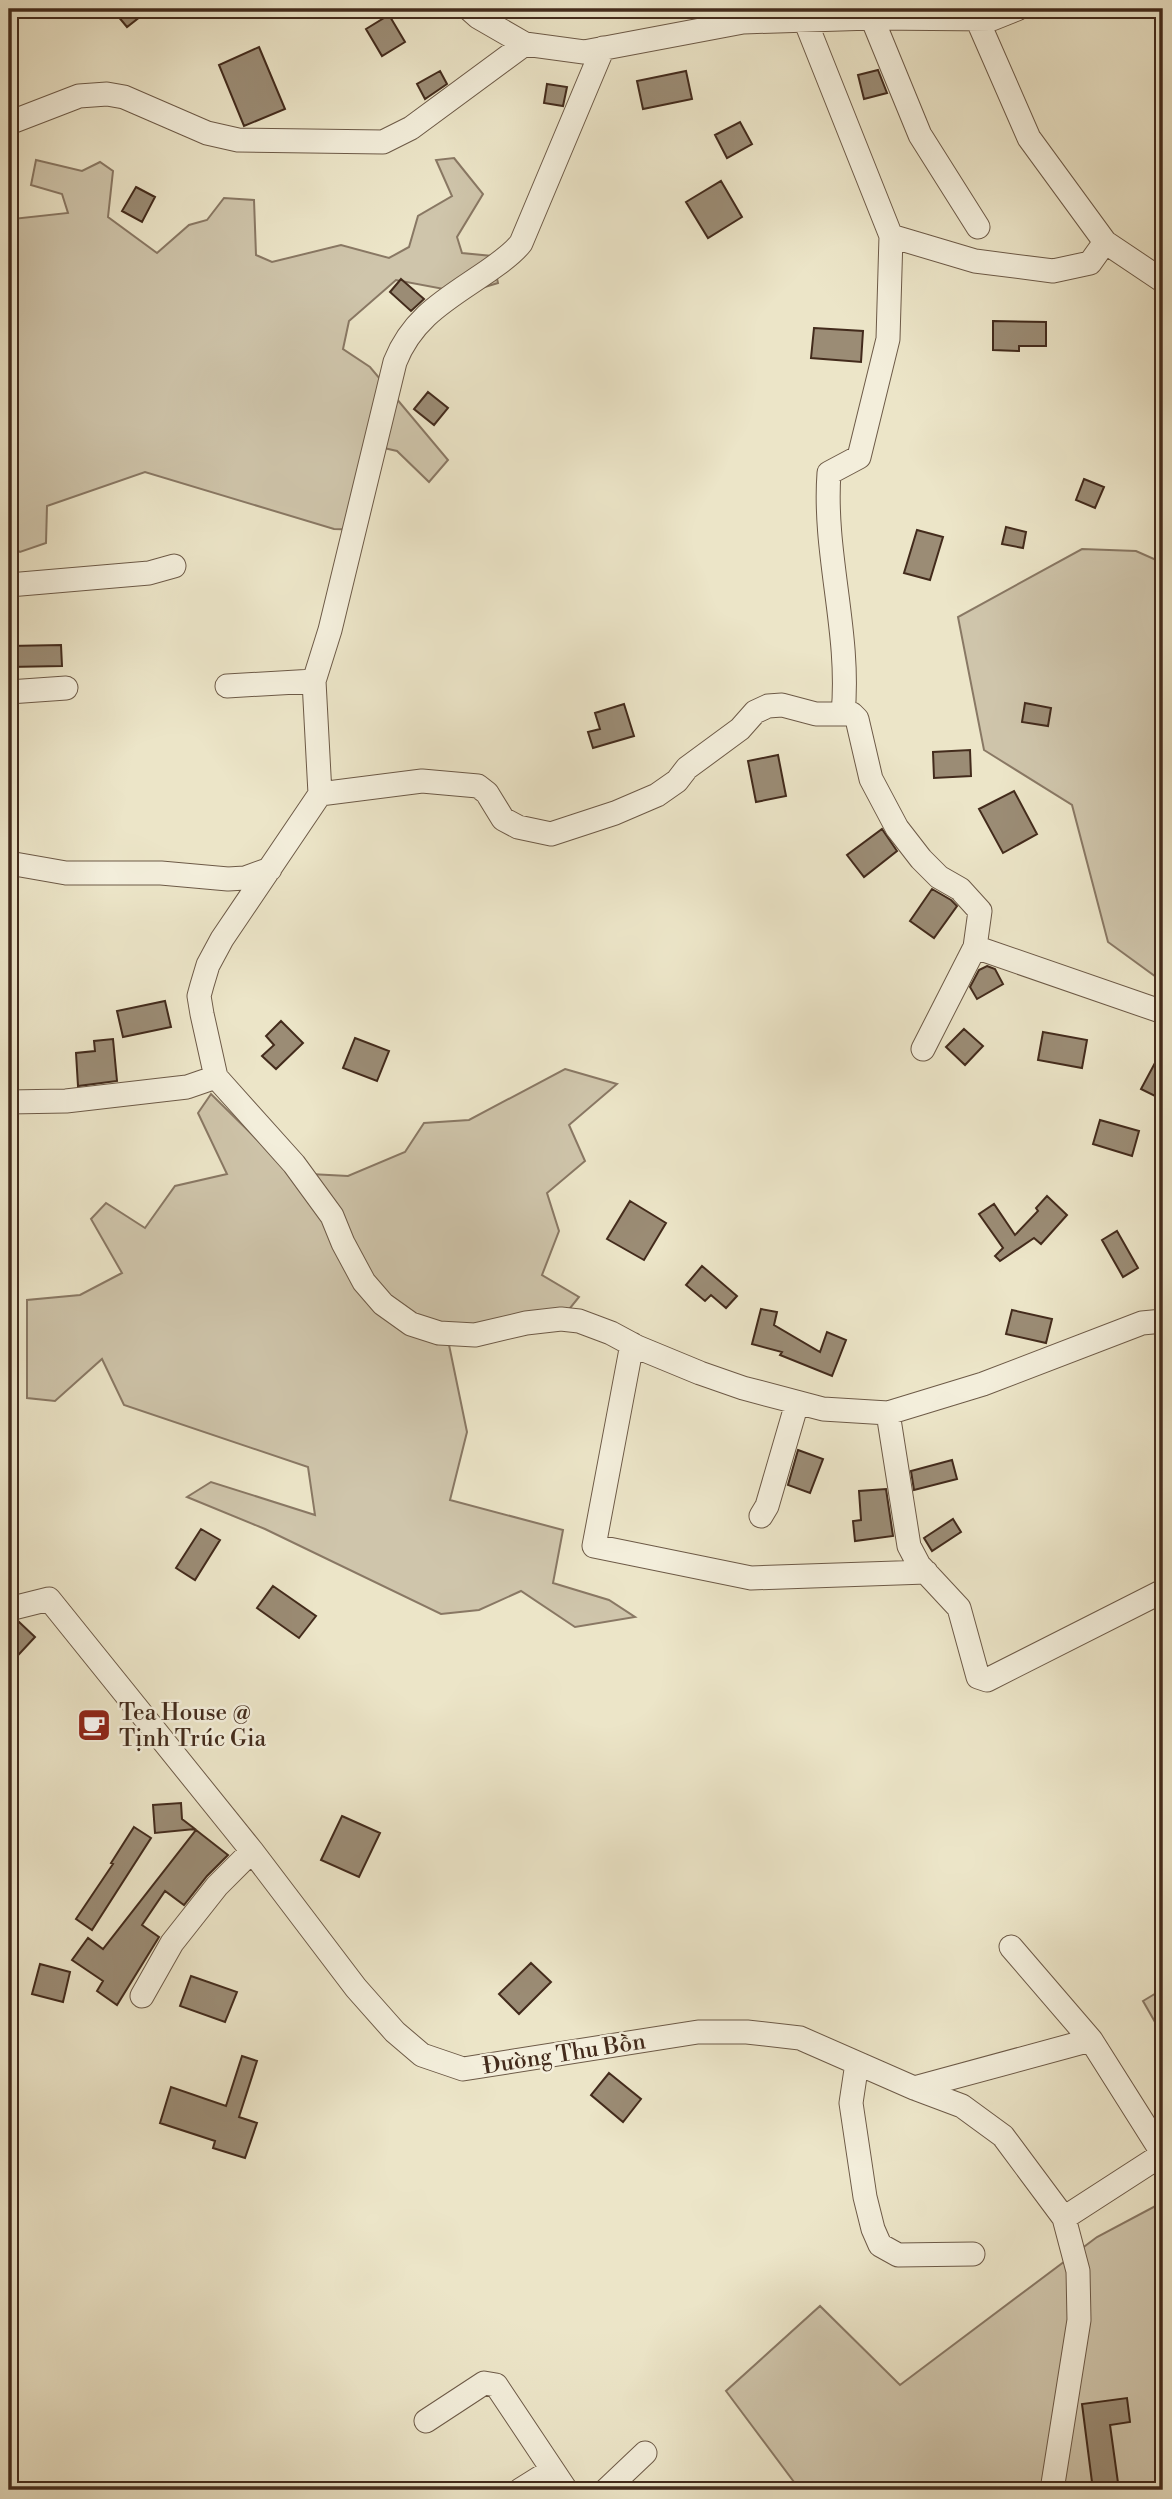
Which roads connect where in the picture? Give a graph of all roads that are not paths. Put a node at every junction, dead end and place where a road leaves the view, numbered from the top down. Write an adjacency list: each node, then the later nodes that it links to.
1 (469, 9): 6 (street)
2 (1017, 9): 4 (street)
3 (864, 15): 4 (street); 5 (street); 9 (street)
4 (977, 19): 11 (street)
5 (805, 20): 7 (street); 10 (street)
6 (525, 44): 7 (street); 8 (street)
7 (603, 48): 15 (street)
8 (9, 123)
9 (978, 227)
10 (891, 236): 11 (street); 19 (street)
11 (1105, 242): 12 (street)
12 (1163, 281)
13 (174, 566): 14 (street)
14 (9, 585)
15 (314, 681): 16 (street); 20 (street)
16 (227, 686)
17 (66, 688): 18 (street)
18 (9, 692)
19 (843, 714): 20 (street); 23 (street)
20 (320, 794): 22 (street)
21 (9, 863): 22 (street)
22 (270, 869): 26 (street)
23 (975, 947): 24 (street); 25 (street)
24 (1163, 1012)
25 (923, 1049)
26 (216, 1077): 27 (street); 29 (street)
27 (9, 1102)
28 (1163, 1321): 31 (street)
29 (632, 1344): 30 (street); 33 (street)
30 (797, 1403): 31 (street); 32 (street)
31 (888, 1413): 33 (street)
32 (761, 1516)
33 (926, 1572): 34 (street)
34 (1163, 1591)
35 (9, 1609): 36 (street, Đường Thu Bồn)
36 (252, 1850): 38 (street); 40 (street, Đường Thu Bồn)
37 (1011, 1947): 39 (street)
38 (142, 1996)
39 (1091, 2040): 41 (street); 42 (street)
40 (857, 2063): 41 (street, Đường Thu Bồn); 44 (street)
41 (914, 2088): 43 (street, Đường Thu Bồn)
42 (1163, 2154): 43 (street)
43 (1064, 2218): 51 (street)
44 (973, 2254)
45 (426, 2421): 47 (street)
46 (645, 2453): 50 (street)
47 (552, 2470): 48 (street); 49 (street)
48 (520, 2490)
49 (566, 2490)
50 (606, 2490)
51 (1052, 2490)

